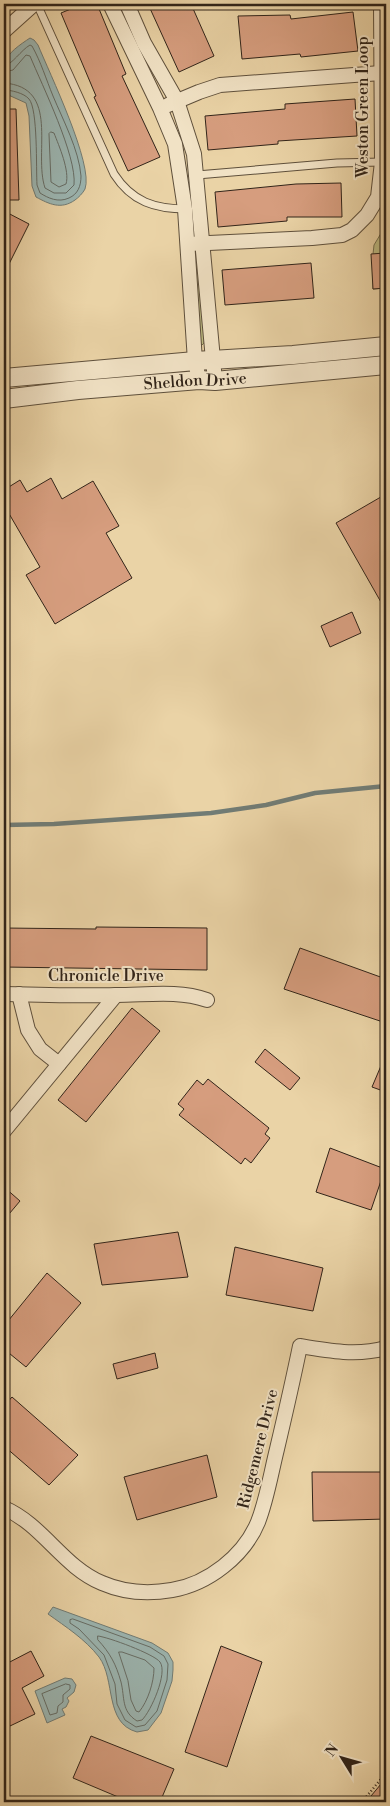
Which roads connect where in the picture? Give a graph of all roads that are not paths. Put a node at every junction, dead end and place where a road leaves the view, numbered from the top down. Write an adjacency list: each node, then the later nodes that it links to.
1 (36, 4): 5 (street); 12 (lane)
2 (110, 4): 8 (street)
3 (127, 4): 7 (street)
4 (380, 4): 6 (street, Weston Green Loop)
5 (4, 32)
6 (381, 73): 7 (street); 9 (street, Weston Green Loop)
7 (177, 102): 8 (street); 10 (street)
8 (160, 108): 12 (street)
9 (382, 162): 10 (lane); 14 (street, Weston Green Loop)
10 (197, 175): 11 (street)
11 (200, 207): 12 (lane); 14 (street)
12 (185, 209): 13 (street)
13 (188, 244): 14 (street, Weston Green Loop); 16 (street)
14 (203, 244): 17 (street)
15 (386, 346): 17 (street, Sheldon Drive)
16 (195, 360): 17 (street, Sheldon Drive); 19 (street, Sheldon Drive); 20 (street)
17 (214, 361): 20 (street)
18 (386, 365): 20 (street, Sheldon Drive)
19 (4, 378)
20 (207, 380): 21 (street, Sheldon Drive)
21 (4, 399)
22 (4, 994): 23 (street, Chronicle Drive)
23 (19, 994): 24 (street, Chronicle Drive); 26 (street)
24 (116, 995): 25 (street, Chronicle Drive); 26 (street)
25 (207, 1000)
26 (59, 1064): 27 (street)
27 (4, 1131)
28 (386, 1348): 29 (street, Ridgemere Drive)
29 (4, 1508)

